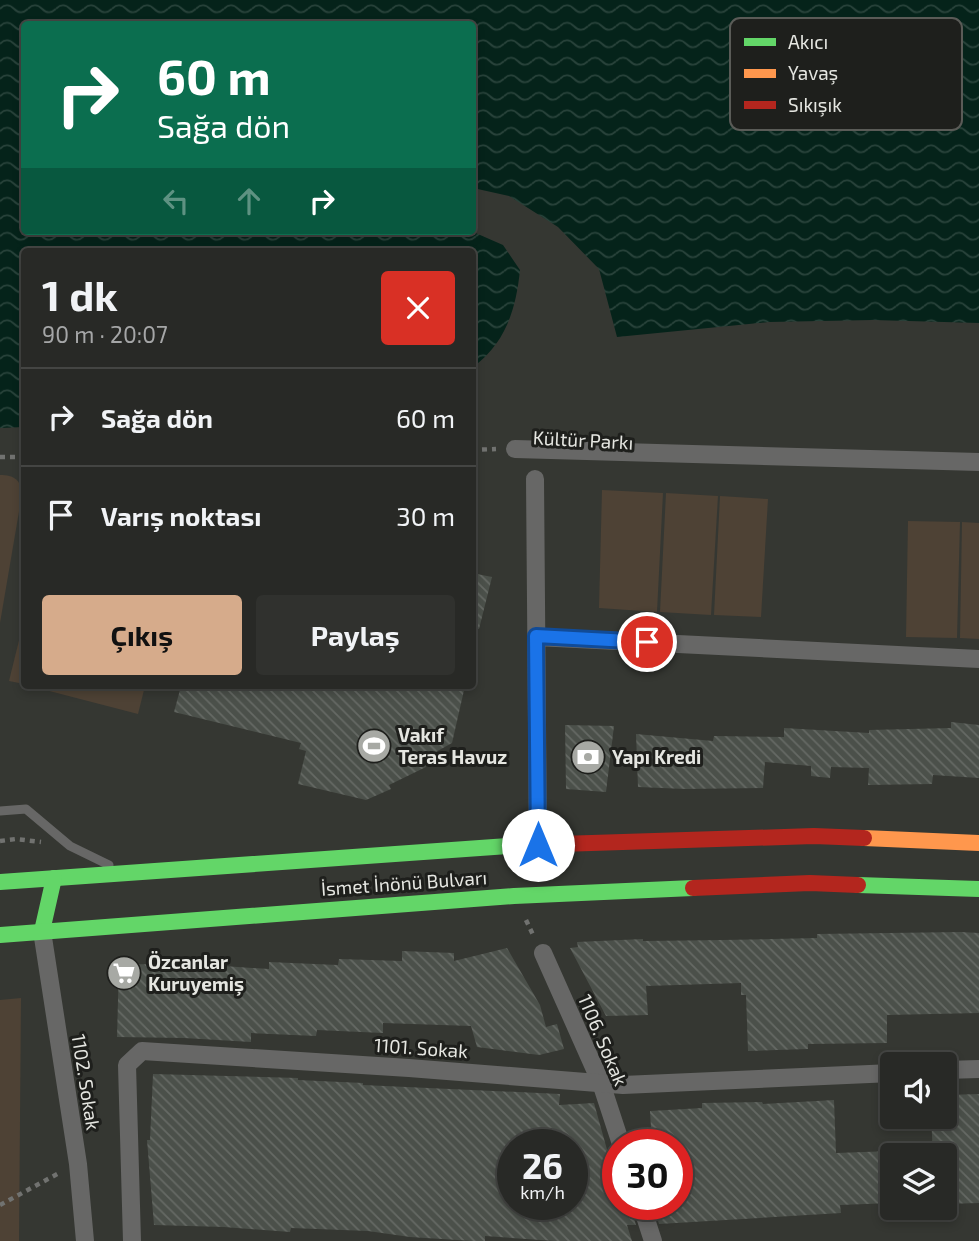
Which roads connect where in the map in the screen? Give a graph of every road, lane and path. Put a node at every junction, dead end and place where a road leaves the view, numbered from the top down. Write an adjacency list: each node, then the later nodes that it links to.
1 (515, 449): 4 (street, Kültür Parkı)
2 (0, 457): 3 (path)
3 (21, 457)
4 (979, 462)
5 (535, 479): 6 (street)
6 (536, 636): 7 (street); 10 (street)
7 (979, 659)
8 (0, 811): 11 (lane)
9 (979, 843): 10 (main road, İsmet İnönü Bulvarı)
10 (538, 845): 11 (main road, İsmet İnönü Bulvarı)
11 (126, 873): 12 (main road, İsmet İnönü Bulvarı)
12 (54, 877): 13 (main road, İsmet İnönü Bulvarı); 16 (main road)
13 (0, 882)
14 (979, 889): 15 (main road, İsmet İnönü Bulvarı)
15 (514, 897): 16 (main road, İsmet İnönü Bulvarı); 18 (path)
16 (42, 931): 17 (main road, İsmet İnönü Bulvarı); 24 (street, 1102. Sokak)
17 (0, 935)
18 (542, 953): 22 (street, 1106. Sokak)
19 (979, 1069): 20 (street)
20 (957, 1070)
21 (880, 1074): 22 (street, 1101. Sokak)
22 (601, 1083): 23 (street, 1106. Sokak); 28 (street, 1101. Sokak)
23 (616, 1129)
24 (78, 1164): 25 (path); 27 (street, 1102. Sokak)
25 (0, 1205)
26 (646, 1220): 29 (street)
27 (85, 1241)
28 (132, 1241)
29 (653, 1241)

